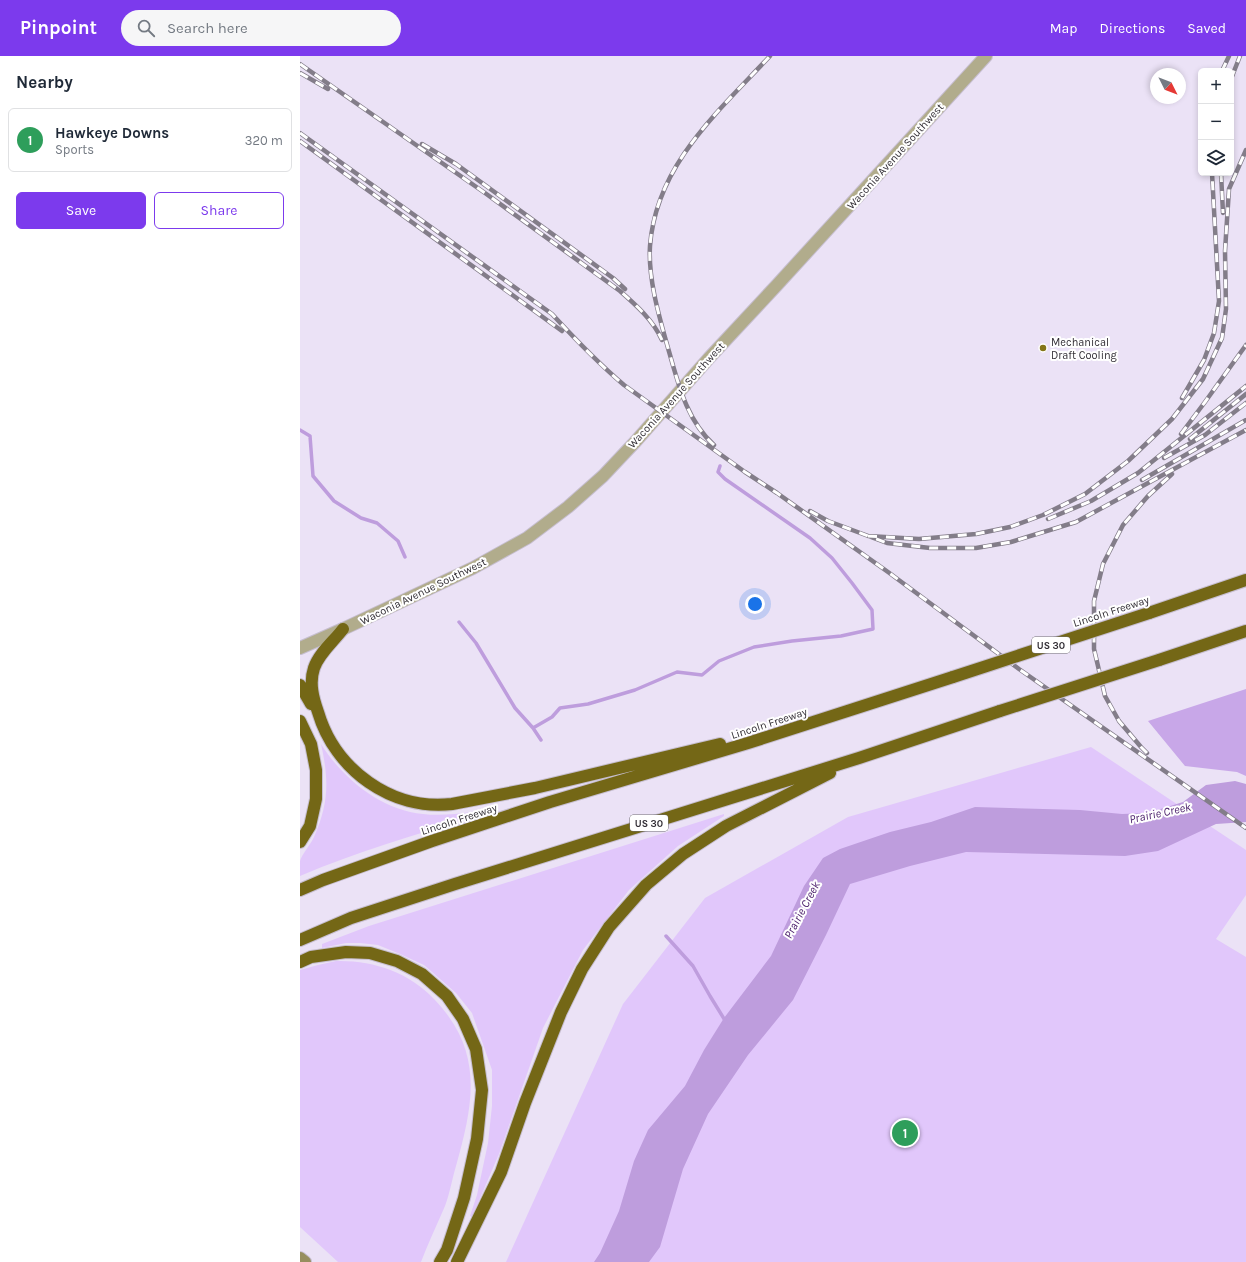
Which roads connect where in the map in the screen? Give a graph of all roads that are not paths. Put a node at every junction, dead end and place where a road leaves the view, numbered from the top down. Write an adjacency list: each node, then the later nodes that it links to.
1 (986, 56): 3 (street, Waconia Avenue Southwest)
2 (1246, 580): 9 (highway, Lincoln Freeway / US 30, bridge)
3 (344, 629): 5 (street, Waconia Avenue Southwest); 7 (highway)
4 (1246, 630): 10 (highway, US 30, bridge)
5 (300, 648)
6 (300, 685): 7 (highway)
7 (319, 717): 9 (highway)
8 (300, 721): 11 (highway)
9 (748, 743): 12 (highway, Lincoln Freeway / US 30)
10 (859, 758): 13 (highway, US 30); 18 (highway)
11 (300, 842)
12 (300, 890)
13 (300, 940)
14 (300, 962): 17 (highway)
15 (300, 1258): 16 (main road)
16 (305, 1262)
17 (440, 1262)
18 (457, 1262)

